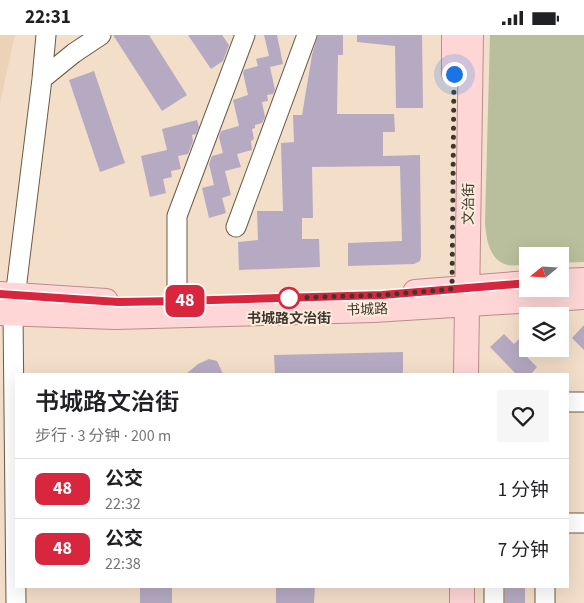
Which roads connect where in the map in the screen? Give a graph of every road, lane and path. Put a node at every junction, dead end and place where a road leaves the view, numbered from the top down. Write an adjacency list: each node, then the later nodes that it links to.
1 (46, 35): 7 (street)
2 (101, 35): 7 (street)
3 (245, 35): 14 (street)
4 (307, 35): 8 (street)
5 (454, 35): 12 (main road, 文治街)
6 (471, 35): 12 (main road, 文治街)
7 (42, 79): 15 (street)
8 (236, 227)
9 (584, 280): 10 (main road)
10 (569, 281)
11 (519, 285): 12 (main road, 书城路)
12 (460, 297): 13 (main road, 书城路); 14 (main road, 书城路); 15 (main road, 书城路); 16 (main road, 文治街); 17 (main road, 文治街)
13 (584, 297)
14 (178, 301): 15 (main road, 书城路)
15 (7, 304): 22 (street)
16 (451, 373)
17 (466, 373)
18 (569, 402): 19 (street)
19 (584, 402)
20 (569, 523): 21 (street)
21 (584, 523)
22 (15, 570)
23 (16, 588): 28 (street)
24 (448, 588): 29 (main road)
25 (462, 588): 30 (main road)
26 (494, 588): 31 (street)
27 (545, 588): 32 (street)
28 (16, 603)
29 (448, 603)
30 (462, 603)
31 (494, 603)
32 (545, 603)

